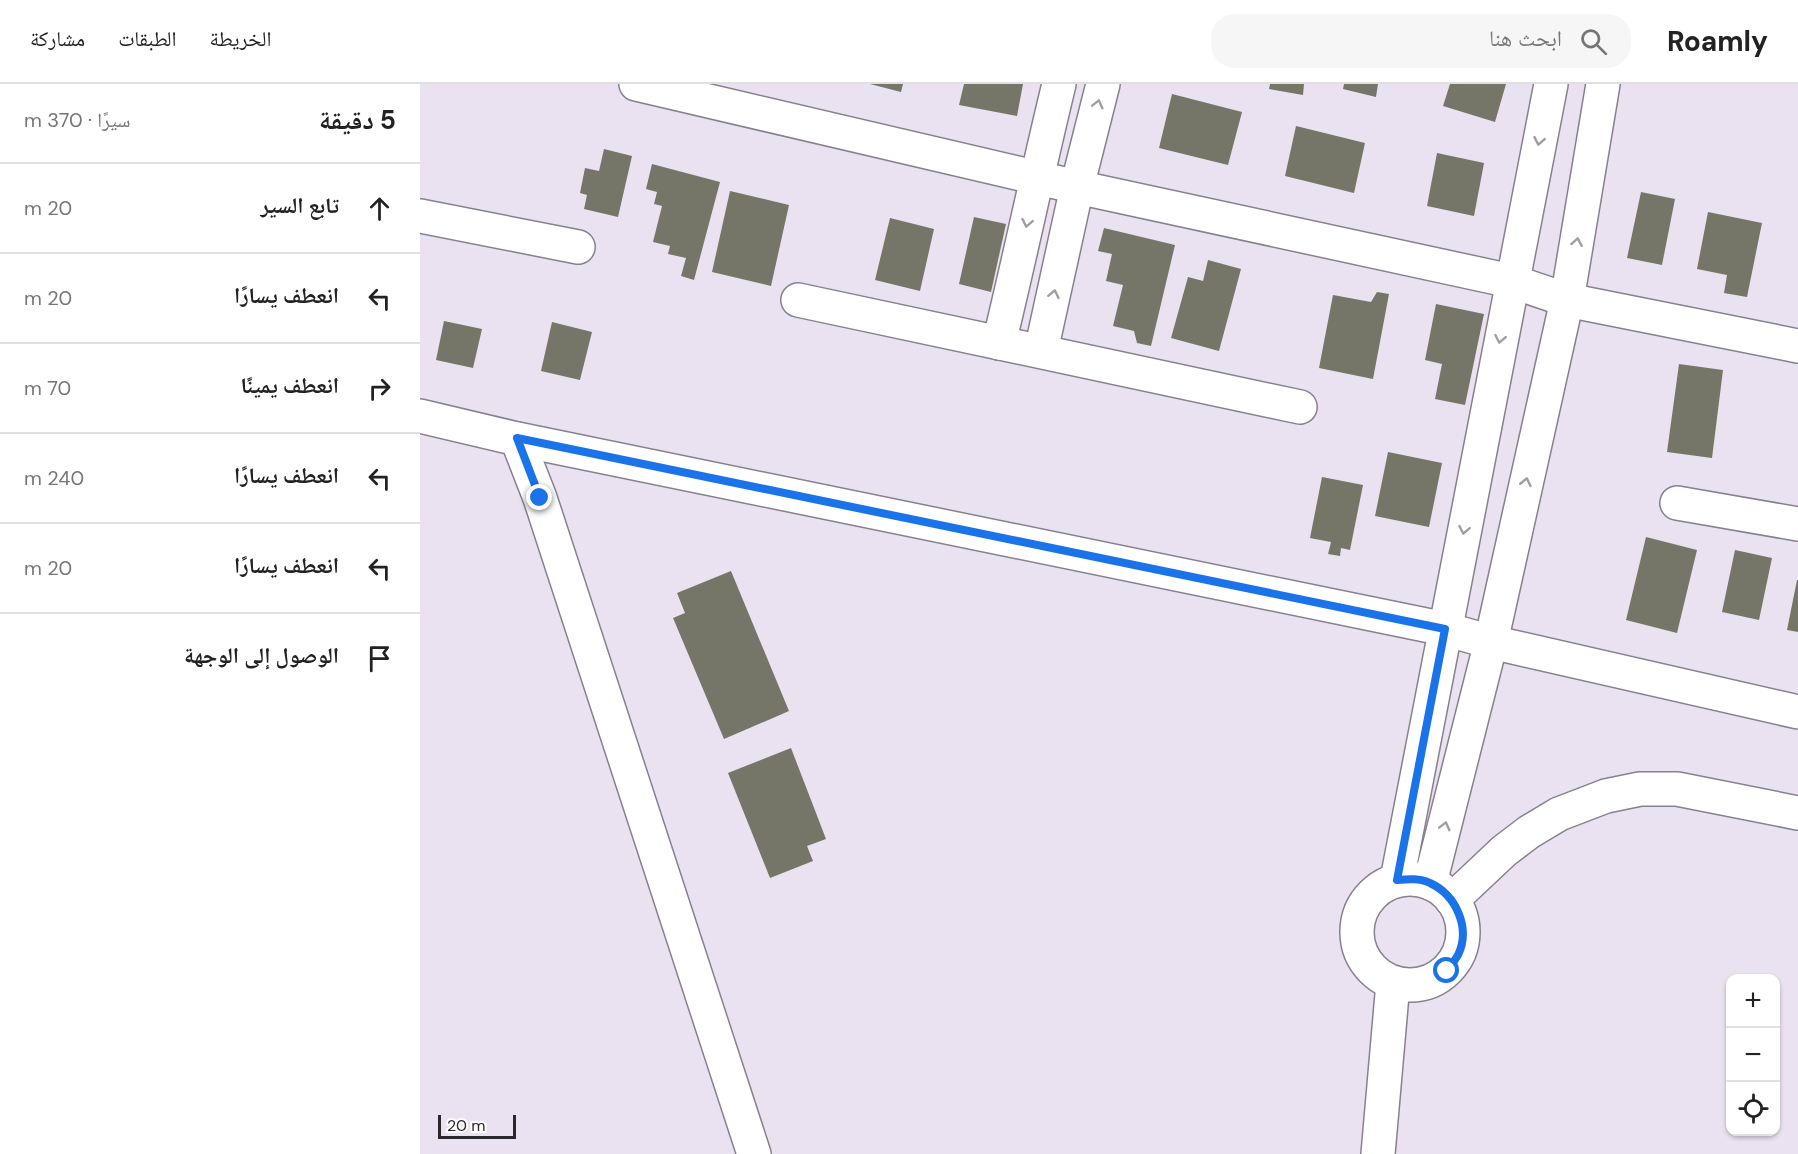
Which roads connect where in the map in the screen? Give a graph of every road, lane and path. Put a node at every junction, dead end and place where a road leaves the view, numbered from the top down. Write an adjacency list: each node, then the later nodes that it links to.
1 (636, 84): 6 (street)
2 (1059, 84): 6 (street)
3 (1103, 84): 7 (street, one-way to 3)
4 (1551, 84): 10 (street, one-way to 10)
5 (1603, 84): 12 (street, one-way to 5)
6 (1036, 177): 7 (street); 13 (street, one-way to 13)
7 (1077, 187): 10 (street); 15 (street, one-way to 7)
8 (420, 216): 9 (street)
9 (578, 247)
10 (1511, 281): 12 (street); 21 (street, one-way to 21)
11 (798, 300): 13 (street)
12 (1567, 300): 14 (street); 22 (street, one-way to 12)
13 (999, 343): 15 (street)
14 (1798, 346)
15 (1041, 351): 16 (street)
16 (1300, 407)
17 (420, 416): 18 (street)
18 (517, 438): 21 (street); 28 (street)
19 (1677, 503): 20 (street)
20 (1798, 524)
21 (1445, 629): 22 (street); 25 (street)
22 (1491, 642): 23 (street); 26 (street, one-way to 22)
23 (1798, 712)
24 (1798, 813): 26 (street)
25 (1397, 880): 26 (street); 27 (street)
26 (1441, 891): 27 (street)
27 (1393, 983): 29 (street)
28 (754, 1154)
29 (1378, 1154)

